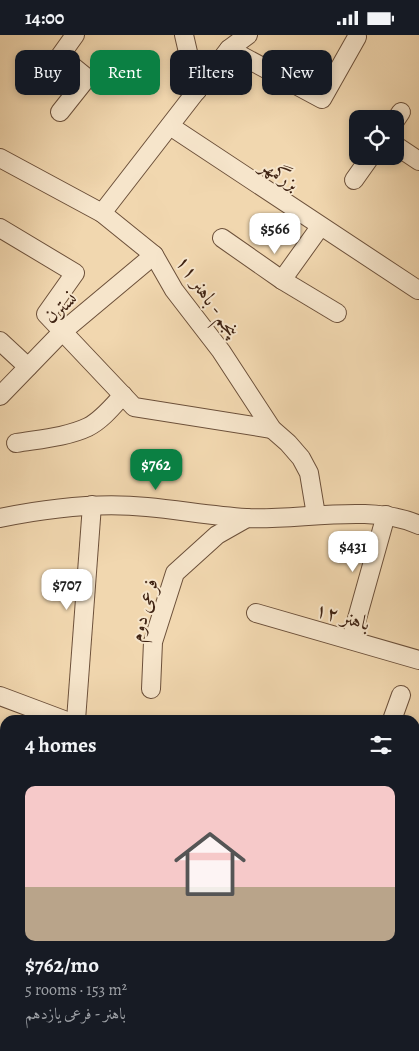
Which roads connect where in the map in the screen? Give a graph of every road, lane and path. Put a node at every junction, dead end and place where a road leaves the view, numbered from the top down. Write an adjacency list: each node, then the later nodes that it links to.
1 (75, 35): 8 (street)
2 (184, 35): 6 (street)
3 (248, 35): 5 (street)
4 (357, 37): 5 (street)
5 (229, 49)
6 (187, 50)
7 (194, 95): 9 (street)
8 (60, 112)
9 (170, 126): 15 (street); 16 (street, بزرگمهر)
10 (404, 151): 11 (street)
11 (419, 161)
12 (3, 165): 15 (street, پنجم - باهنر ۱۱)
13 (365, 165): 14 (street)
14 (354, 180)
15 (102, 213): 19 (street, پنجم - باهنر ۱۱)
16 (320, 227): 20 (street); 21 (street, بزرگمهر)
17 (0, 229): 23 (street)
18 (222, 238): 20 (street)
19 (154, 255): 23 (street, نسترن); 28 (street, پنجم - باهنر ۱۱)
20 (282, 280): 22 (street)
21 (418, 290)
22 (337, 313)
23 (62, 332): 25 (street, نسترن); 26 (street)
24 (0, 341): 25 (street)
25 (28, 367): 27 (street, نسترن)
26 (123, 395): 28 (street); 29 (street)
27 (0, 396)
28 (272, 429): 31 (street, پنجم - باهنر ۱۱)
29 (16, 443)
30 (92, 505): 33 (street); 34 (street); 43 (street)
31 (316, 515): 32 (street); 34 (street)
32 (386, 515): 35 (street); 37 (street)
33 (0, 518)
34 (247, 518): 39 (street, فرعی دوم)
35 (419, 525)
36 (256, 613): 37 (street, باهنر ۱۲)
37 (351, 640): 38 (street, باهنر ۱۲)
38 (419, 660)
39 (151, 689)
40 (401, 695): 44 (street)
41 (0, 696): 42 (street)
42 (51, 715)
43 (76, 715)
44 (394, 715)

